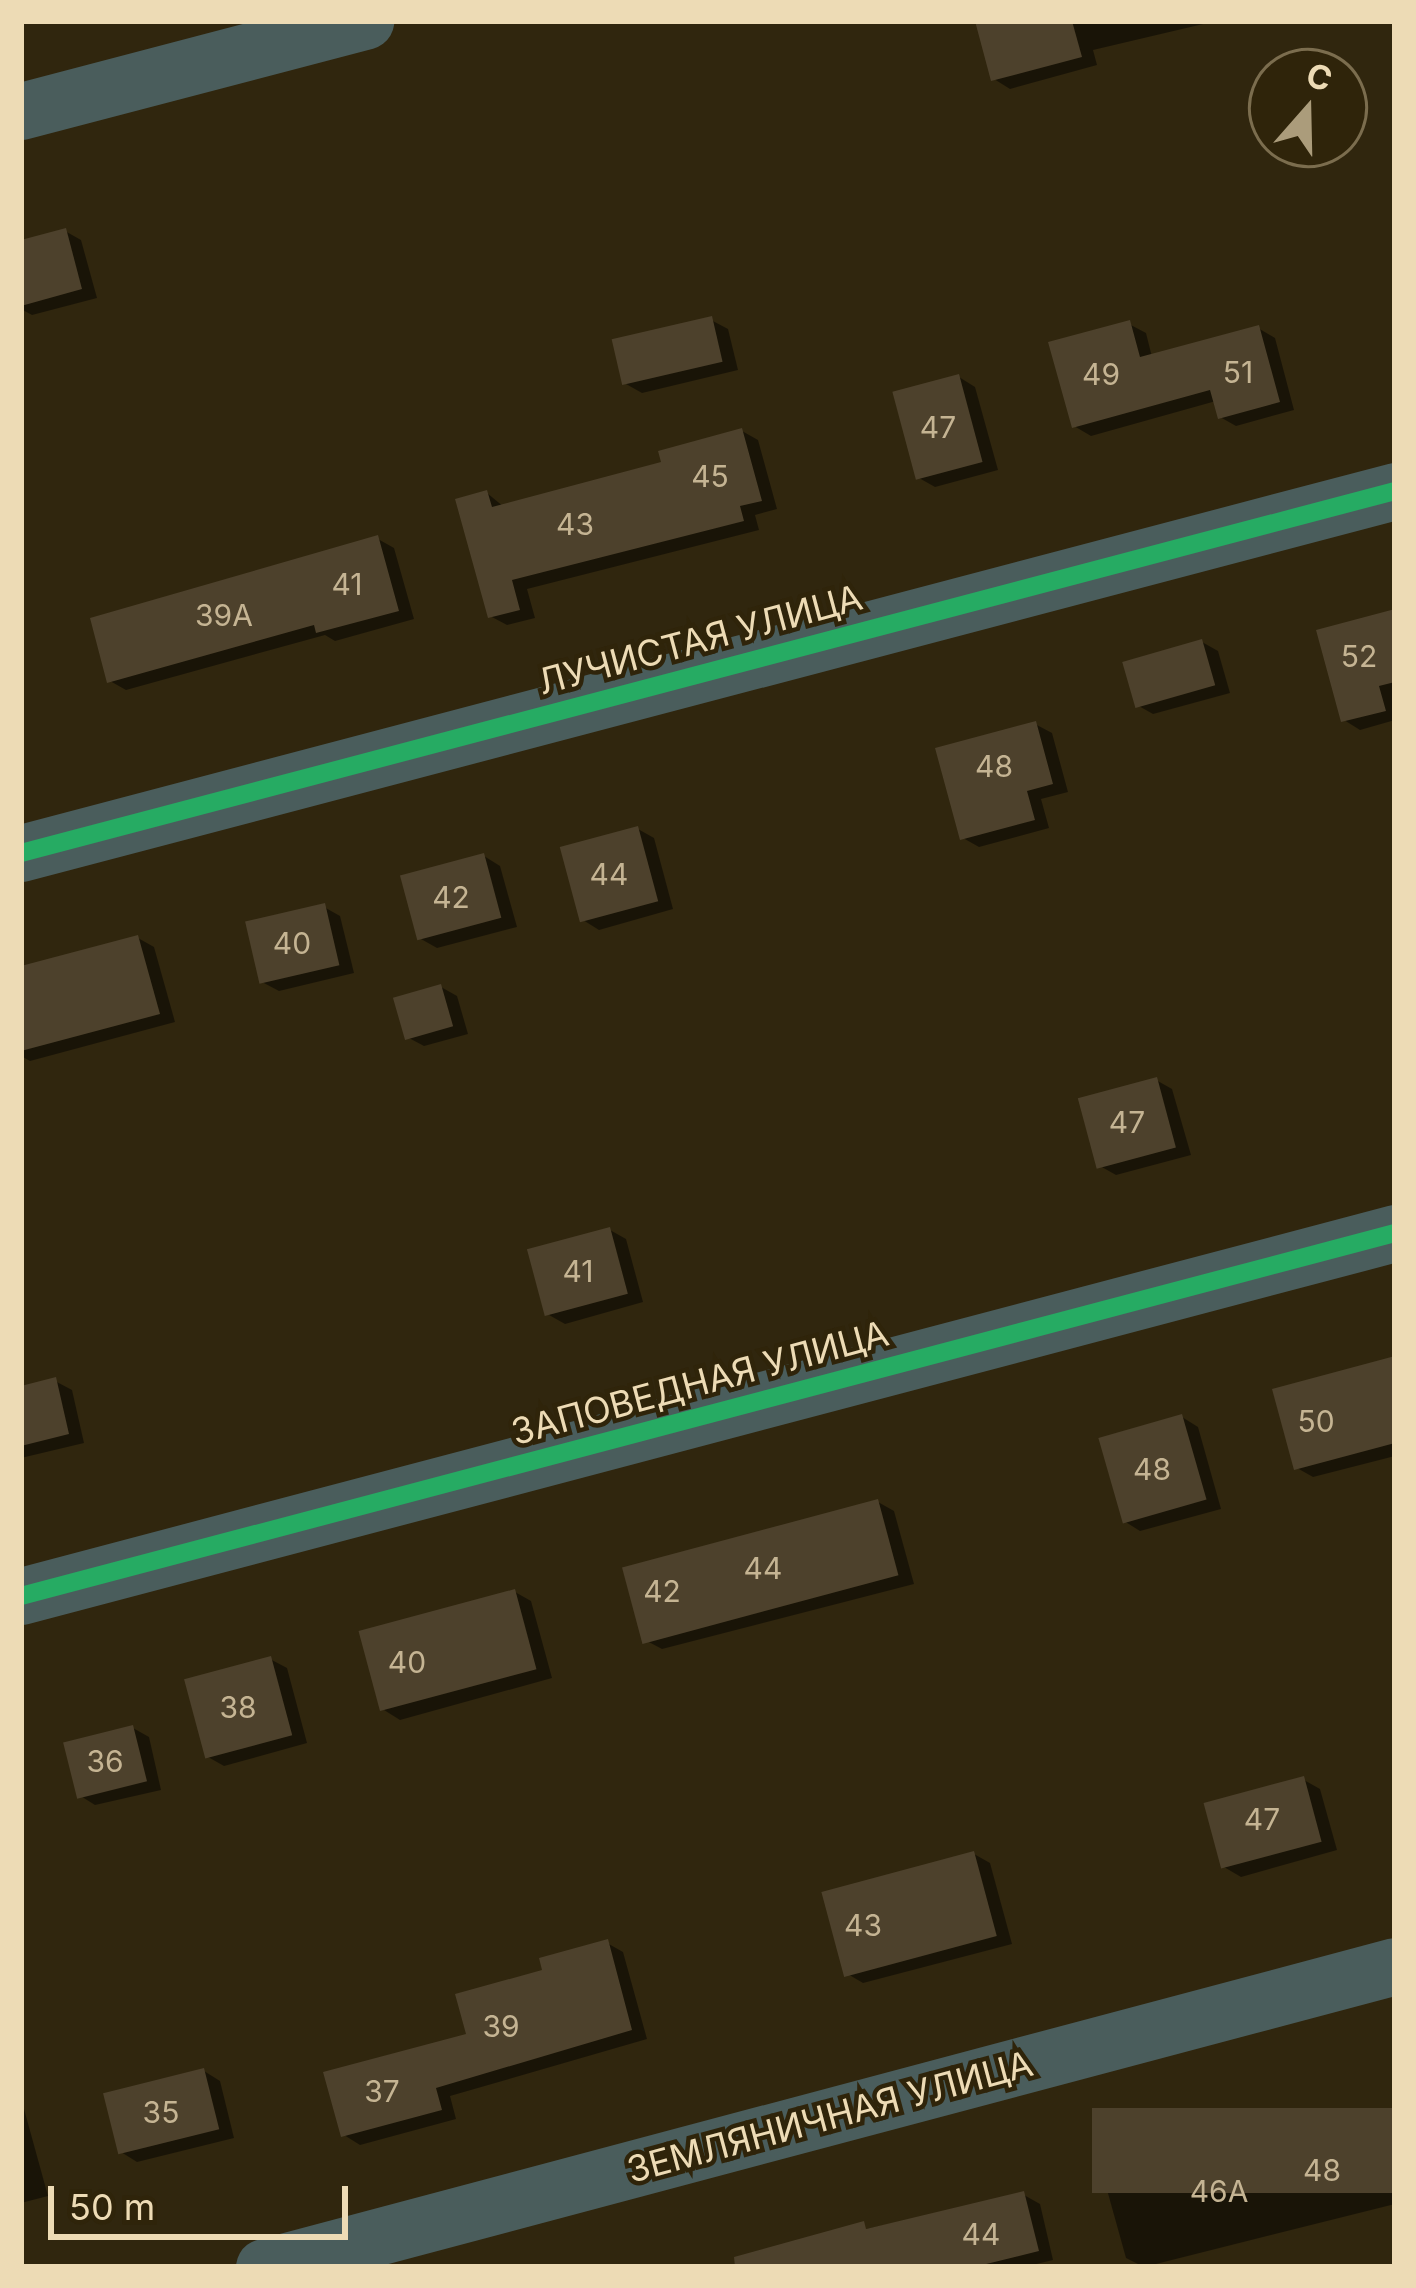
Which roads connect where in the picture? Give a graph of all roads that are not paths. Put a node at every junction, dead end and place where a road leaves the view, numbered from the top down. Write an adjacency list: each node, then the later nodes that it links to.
1 (365, 21): 2 (street)
2 (21, 111)
3 (1395, 491): 4 (street, ЛУЧИСТАЯ УЛИЦА)
4 (21, 853)
5 (1395, 1233): 6 (street, ЗАПОВЕДНАЯ УЛИЦА)
6 (21, 1596)
7 (1395, 1966): 8 (street, ЗЕМЛЯНИЧНАЯ УЛИЦА)
8 (264, 2267)

